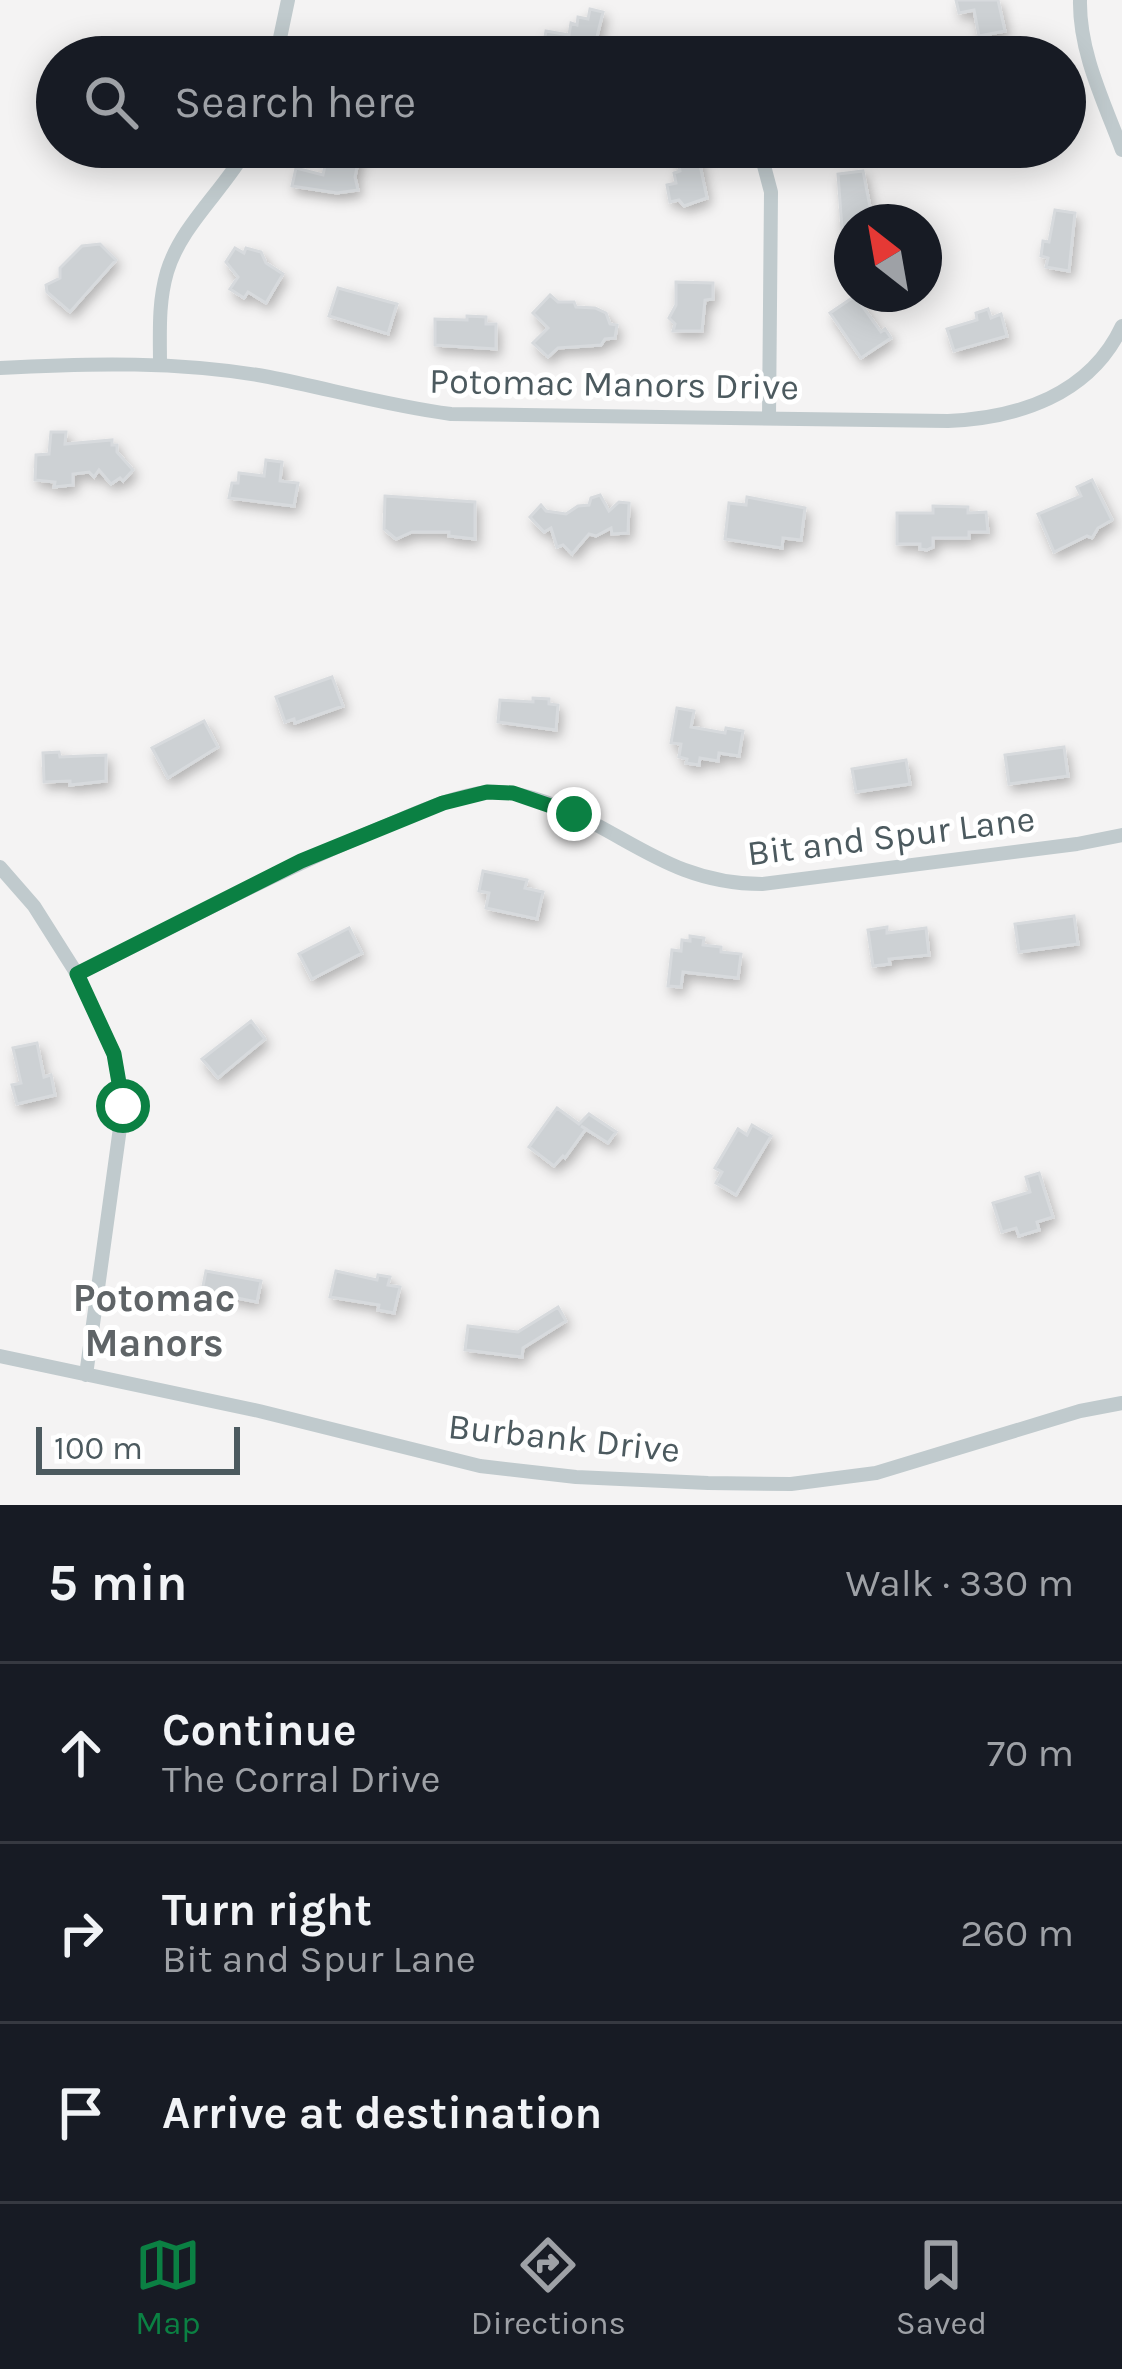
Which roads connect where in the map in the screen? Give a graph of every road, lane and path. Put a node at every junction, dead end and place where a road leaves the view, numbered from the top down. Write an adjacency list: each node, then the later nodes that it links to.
1 (288, 0): 3 (street)
2 (1080, 0): 4 (street)
3 (280, 36)
4 (1083, 36)
5 (1086, 48): 6 (street)
6 (1122, 150)
7 (233, 168): 10 (street)
8 (766, 168): 12 (street)
9 (1122, 326): 12 (street, Potomac Manors Drive)
10 (160, 365): 11 (street, Potomac Manors Drive); 12 (street, Potomac Manors Drive)
11 (0, 368)
12 (769, 418)
13 (1122, 835): 15 (street, Bit and Spur Lane)
14 (0, 867): 15 (street)
15 (77, 974): 17 (street)
16 (0, 1356): 17 (street, Burbank Drive)
17 (86, 1375): 18 (street, Burbank Drive)
18 (1122, 1403)

